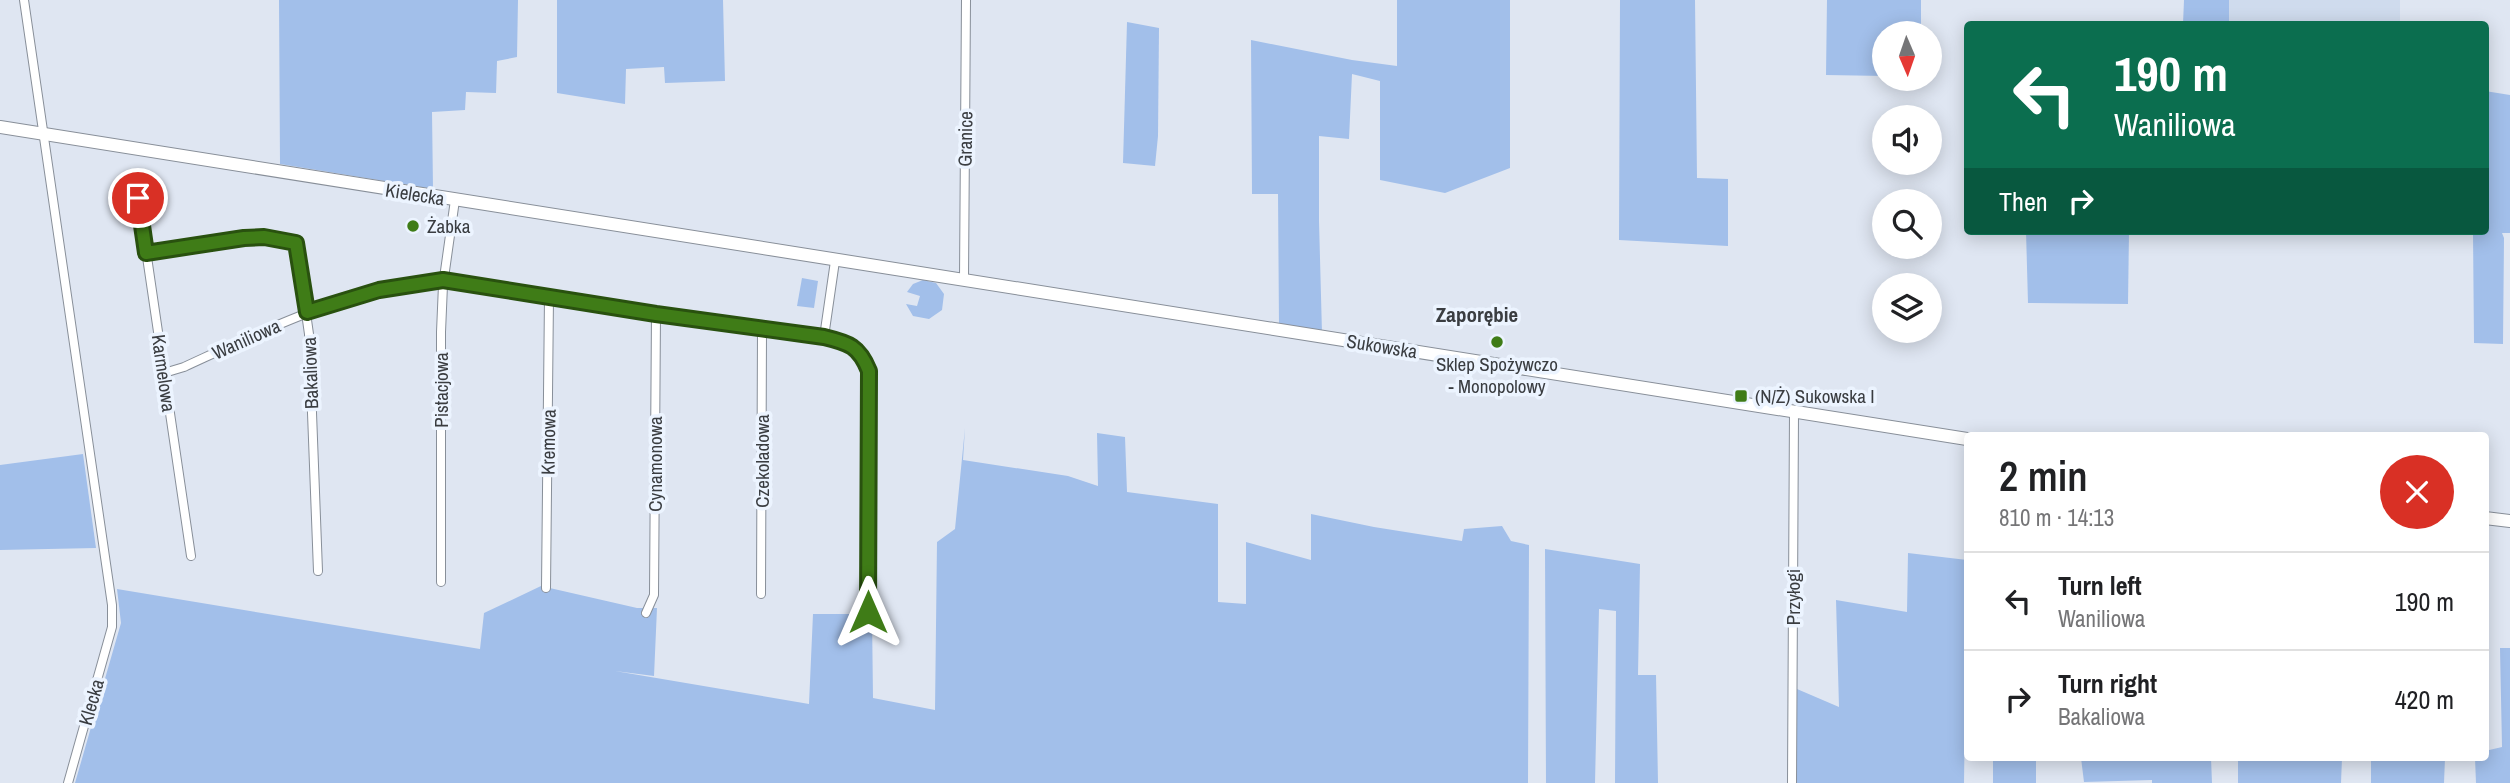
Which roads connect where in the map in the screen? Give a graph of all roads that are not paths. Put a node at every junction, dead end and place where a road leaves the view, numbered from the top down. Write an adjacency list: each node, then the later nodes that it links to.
1 (24, 0): 4 (street)
2 (966, 0): 9 (street, Granice)
3 (0, 127): 4 (street, Kielecka)
4 (44, 135): 6 (street, Kielecka); 28 (street, Klecka)
5 (137, 189): 7 (street, Karmelowa)
6 (455, 200): 8 (street, Kielecka); 10 (street, Pistacjowa)
7 (146, 253): 12 (street, Bakaliowa); 16 (street, Karmelowa)
8 (835, 261): 9 (street, Kielecka); 15 (street)
9 (964, 279): 17 (street, Sukowska)
10 (443, 280): 11 (street, Waniliowa); 12 (street, Waniliowa); 23 (street, Pistacjowa)
11 (549, 297): 13 (street, Waniliowa); 24 (street, Kremowa)
12 (307, 312): 16 (street, Waniliowa); 22 (street, Bakaliowa)
13 (656, 314): 14 (street, Waniliowa); 27 (street, Cynamonowa)
14 (762, 329): 15 (street, Waniliowa); 25 (street, Czekoladowa)
15 (824, 337): 26 (street, Waniliowa)
16 (164, 373): 21 (street, Karmelowa)
17 (1794, 412): 18 (street, Sukowska); 29 (street, Przyłogi)
18 (1964, 439)
19 (2489, 518): 20 (street)
20 (2510, 521)
21 (191, 556)
22 (318, 571)
23 (441, 582)
24 (546, 588)
25 (761, 594)
26 (868, 612)
27 (646, 613)
28 (68, 783)
29 (1792, 783)

